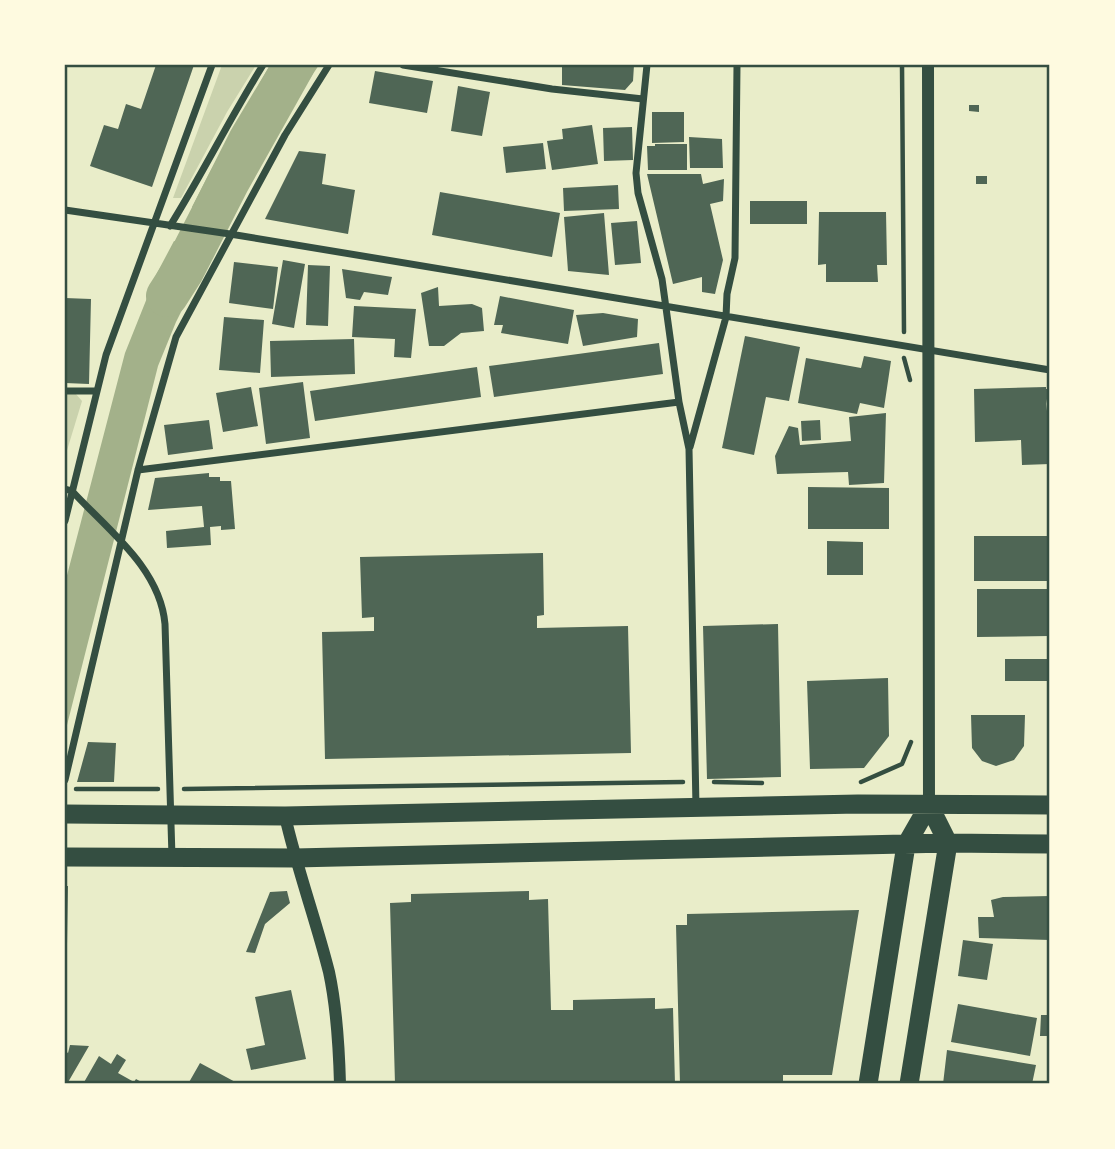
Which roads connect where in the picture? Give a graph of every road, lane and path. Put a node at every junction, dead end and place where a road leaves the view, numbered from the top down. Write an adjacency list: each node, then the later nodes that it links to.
1 (212, 65): 11 (street)
2 (263, 65): 12 (street)
3 (329, 65): 13 (street)
4 (403, 65): 9 (street)
5 (647, 65): 9 (street)
6 (737, 65): 15 (street)
7 (902, 65): 16 (path)
8 (929, 65): 17 (street)
9 (643, 99): 14 (street)
10 (65, 210): 11 (street)
11 (155, 224): 12 (street); 21 (street)
12 (170, 226): 13 (street)
13 (230, 234): 14 (street); 24 (street)
14 (667, 307): 15 (street); 22 (street)
15 (726, 317): 16 (street); 23 (street)
16 (904, 347): 17 (street); 18 (path)
17 (928, 351): 19 (street); 36 (street)
18 (904, 363)
19 (1050, 370)
20 (65, 391): 21 (street)
21 (96, 391): 25 (street)
22 (679, 402): 23 (street); 24 (street)
23 (689, 449): 38 (street)
24 (138, 470): 27 (street)
25 (68, 490): 26 (street); 27 (street)
26 (65, 521)
27 (121, 541): 29 (street); 35 (street)
28 (902, 764): 33 (path)
29 (65, 780)
30 (683, 782): 35 (path)
31 (714, 782): 32 (path)
32 (766, 783)
33 (858, 783)
34 (75, 788): 35 (path)
35 (171, 789): 40 (street)
36 (929, 805): 37 (highway); 38 (highway); 42 (highway); 44 (highway)
37 (1050, 805)
38 (696, 807): 41 (highway)
39 (65, 814): 40 (highway)
40 (172, 816): 41 (highway); 46 (street)
41 (285, 816): 47 (street)
42 (948, 843): 43 (highway); 44 (highway); 50 (highway)
43 (1050, 844)
44 (906, 845): 47 (highway); 49 (highway)
45 (65, 857): 46 (highway)
46 (172, 858): 47 (highway)
47 (295, 859): 48 (street)
48 (340, 1084)
49 (868, 1084)
50 (909, 1084)

